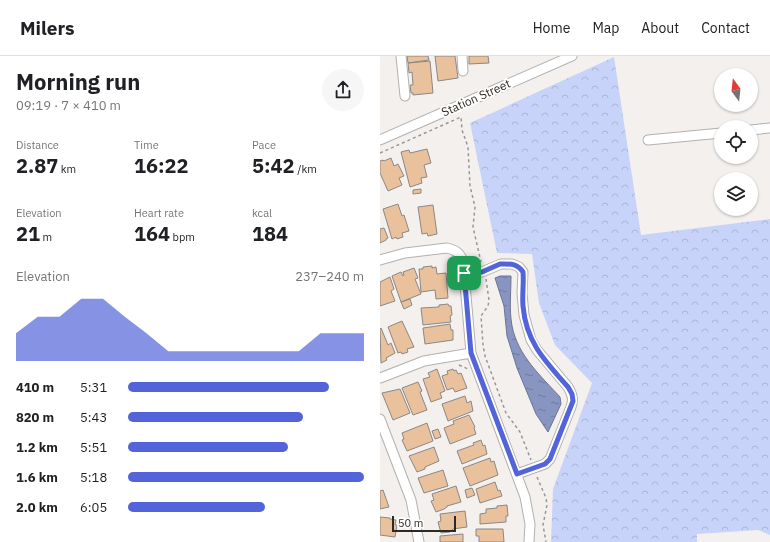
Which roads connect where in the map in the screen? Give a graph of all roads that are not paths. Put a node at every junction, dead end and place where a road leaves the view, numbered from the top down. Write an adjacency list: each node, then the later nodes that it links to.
1 (401, 56): 5 (street)
2 (462, 56): 4 (street)
3 (572, 56): 9 (street, Station Street)
4 (463, 71)
5 (405, 96)
6 (770, 128): 7 (street)
7 (758, 129)
8 (714, 134): 10 (street)
9 (380, 140)
10 (648, 140)
11 (380, 260): 12 (street)
12 (464, 273): 13 (street); 16 (street)
13 (471, 353): 14 (street); 16 (street)
14 (380, 378)
15 (380, 419): 17 (street)
16 (517, 474): 18 (street)
17 (418, 542)
18 (529, 542)

